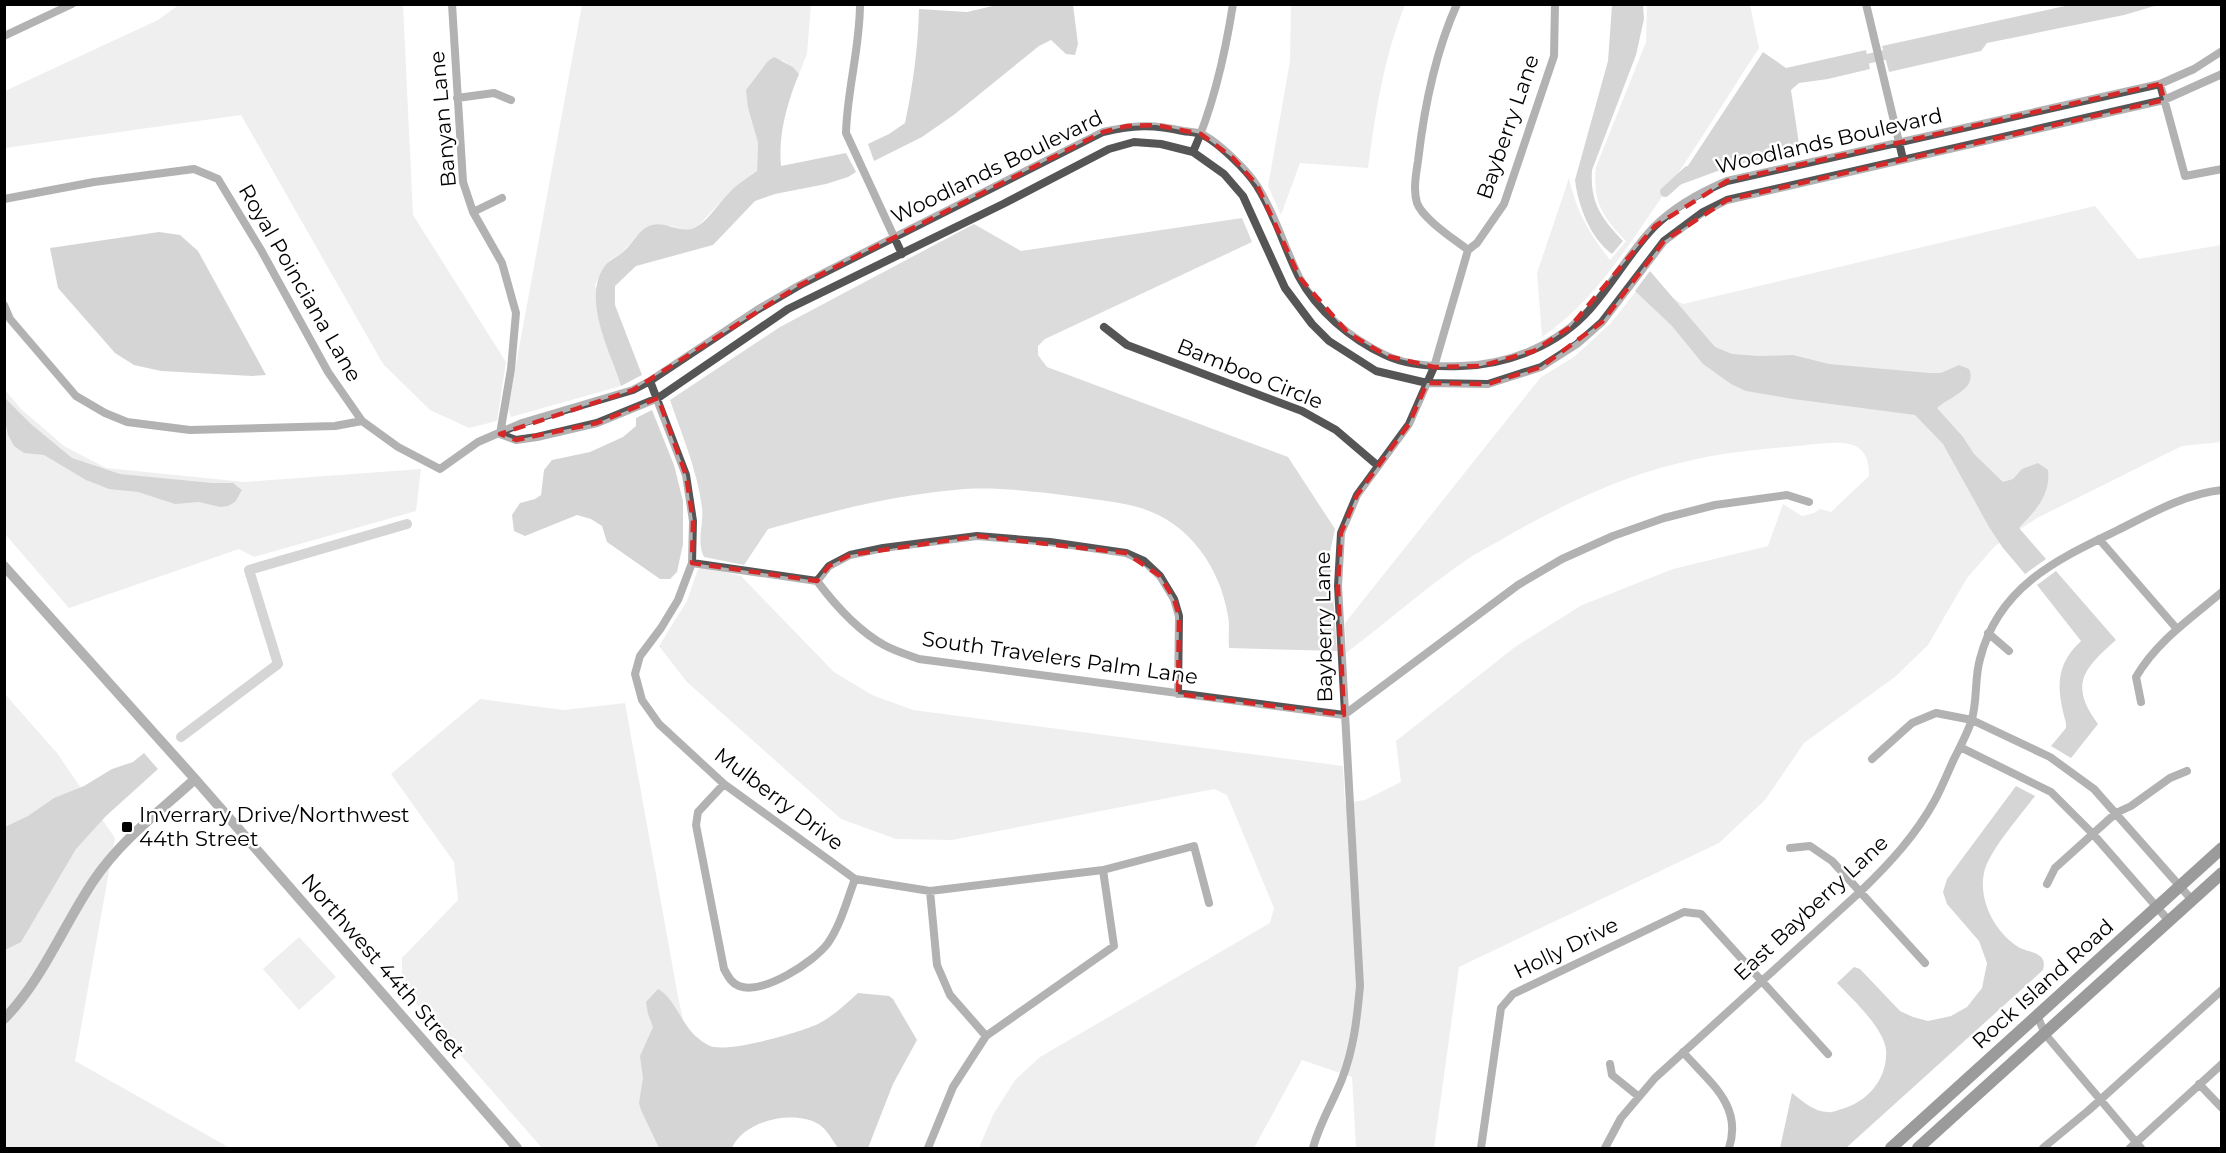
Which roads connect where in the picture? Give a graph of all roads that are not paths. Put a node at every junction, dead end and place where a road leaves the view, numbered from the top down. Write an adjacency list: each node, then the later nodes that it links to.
1 (72, 4): 8 (street)
2 (452, 4): 12 (street, Banyan Lane)
3 (860, 4): 23 (street)
4 (1233, 4): 15 (street)
5 (1457, 4): 24 (street)
6 (1555, 4): 24 (street, Bayberry Lane)
7 (1866, 4): 16 (street)
8 (4, 36)
9 (2222, 51): 11 (street, Woodlands Boulevard)
10 (2222, 74): 14 (street, Woodlands Boulevard)
11 (2160, 84): 14 (street); 16 (street, Woodlands Boulevard)
12 (457, 98): 13 (street); 22 (street, Banyan Lane)
13 (511, 100)
14 (2164, 100): 18 (street, Woodlands Boulevard); 19 (street)
15 (1201, 134): 17 (street); 23 (street, Woodlands Boulevard); 28 (street, Woodlands Boulevard)
16 (1898, 142): 18 (street); 28 (street, Woodlands Boulevard)
17 (1193, 152): 25 (street, Woodlands Boulevard); 30 (street, Woodlands Boulevard)
18 (1902, 159): 30 (street, Woodlands Boulevard)
19 (2222, 169)
20 (4, 198): 32 (street, Royal Poinciana Lane)
21 (502, 198): 22 (street)
22 (473, 212): 33 (street, Banyan Lane)
23 (893, 236): 25 (street); 29 (street, Woodlands Boulevard)
24 (1468, 250): 28 (street, Bayberry Lane)
25 (902, 254): 31 (street, Woodlands Boulevard)
26 (4, 305): 32 (street)
27 (1104, 327): 34 (street, Bamboo Circle)
28 (1434, 367): 30 (street, Bayberry Lane)
29 (650, 381): 31 (street, Mulberry Drive); 33 (street, Woodlands Boulevard)
30 (1427, 383): 34 (street, Bayberry Lane)
31 (658, 398): 33 (street, Woodlands Boulevard); 39 (street, Mulberry Drive)
32 (362, 420): 35 (street, Royal Poinciana Lane)
33 (500, 434): 35 (street, Woodlands Boulevard)
34 (1377, 465): 48 (street, Bayberry Lane)
35 (440, 469)
36 (2222, 490): 38 (street, East Bayberry Lane)
37 (1809, 502): 48 (street)
38 (2099, 539): 43 (street); 44 (street, East Bayberry Lane)
39 (692, 563): 41 (street); 54 (street, Mulberry Drive)
40 (4, 566): 53 (street, Northwest 44th Street)
41 (817, 581): 46 (street, South Travelers Palm Lane); 46 (street)
42 (2222, 592): 43 (street)
43 (2177, 629): 47 (street)
44 (1988, 633): 45 (street); 49 (street, East Bayberry Lane)
45 (2009, 651)
46 (1178, 694): 48 (street, South Travelers Palm Lane)
47 (2141, 702)
48 (1344, 715): 88 (street, Bayberry Lane)
49 (1972, 720): 50 (street, East Bayberry Lane); 51 (street); 55 (street)
50 (1960, 747): 56 (street); 65 (street, East Bayberry Lane)
51 (1872, 759)
52 (2187, 771): 55 (street)
53 (195, 779): 74 (street); 86 (street, Northwest 44th Street)
54 (724, 784): 61 (street, Mulberry Drive); 61 (street)
55 (2116, 813): 56 (street); 63 (street)
56 (2093, 834): 62 (street); 68 (street)
57 (1790, 848): 65 (street)
58 (2222, 848): 63 (main road, Rock Island Road)
59 (1103, 870): 64 (street, Mulberry Drive); 67 (street, Mulberry Drive); 76 (street)
60 (2222, 873): 66 (main road, Rock Island Road)
61 (855, 879): 64 (street, Mulberry Drive)
62 (2047, 884)
63 (2180, 885): 66 (street); 68 (main road, Rock Island Road)
64 (930, 891): 76 (street)
65 (1861, 891): 70 (street); 71 (street, East Bayberry Lane)
66 (2192, 900): 69 (main road, Rock Island Road)
67 (1209, 903)
68 (2157, 906): 69 (street); 73 (main road, Rock Island Road)
69 (2169, 921): 75 (main road, Rock Island Road)
70 (1925, 963)
71 (1761, 980): 77 (street, East Bayberry Lane); 78 (street, Holly Drive); 89 (street, Holly Drive)
72 (2222, 990): 83 (street)
73 (2037, 1015): 75 (street); 92 (main road, Rock Island Road)
74 (4, 1019)
75 (2045, 1034): 83 (street); 93 (main road, Rock Island Road)
76 (986, 1036): 87 (street)
77 (1683, 1052): 82 (street, East Bayberry Lane); 91 (street)
78 (1828, 1054)
79 (1610, 1064): 82 (street)
80 (2222, 1064): 81 (street)
81 (2199, 1084): 84 (street); 85 (street)
82 (1638, 1096): 90 (street, East Bayberry Lane)
83 (2100, 1100): 85 (street); 94 (street)
84 (2222, 1108)
85 (2135, 1146)
86 (517, 1149)
87 (928, 1149)
88 (1313, 1149)
89 (1481, 1149)
90 (1605, 1149)
91 (1729, 1149)
92 (1891, 1149)
93 (1918, 1149)
94 (2043, 1149)

